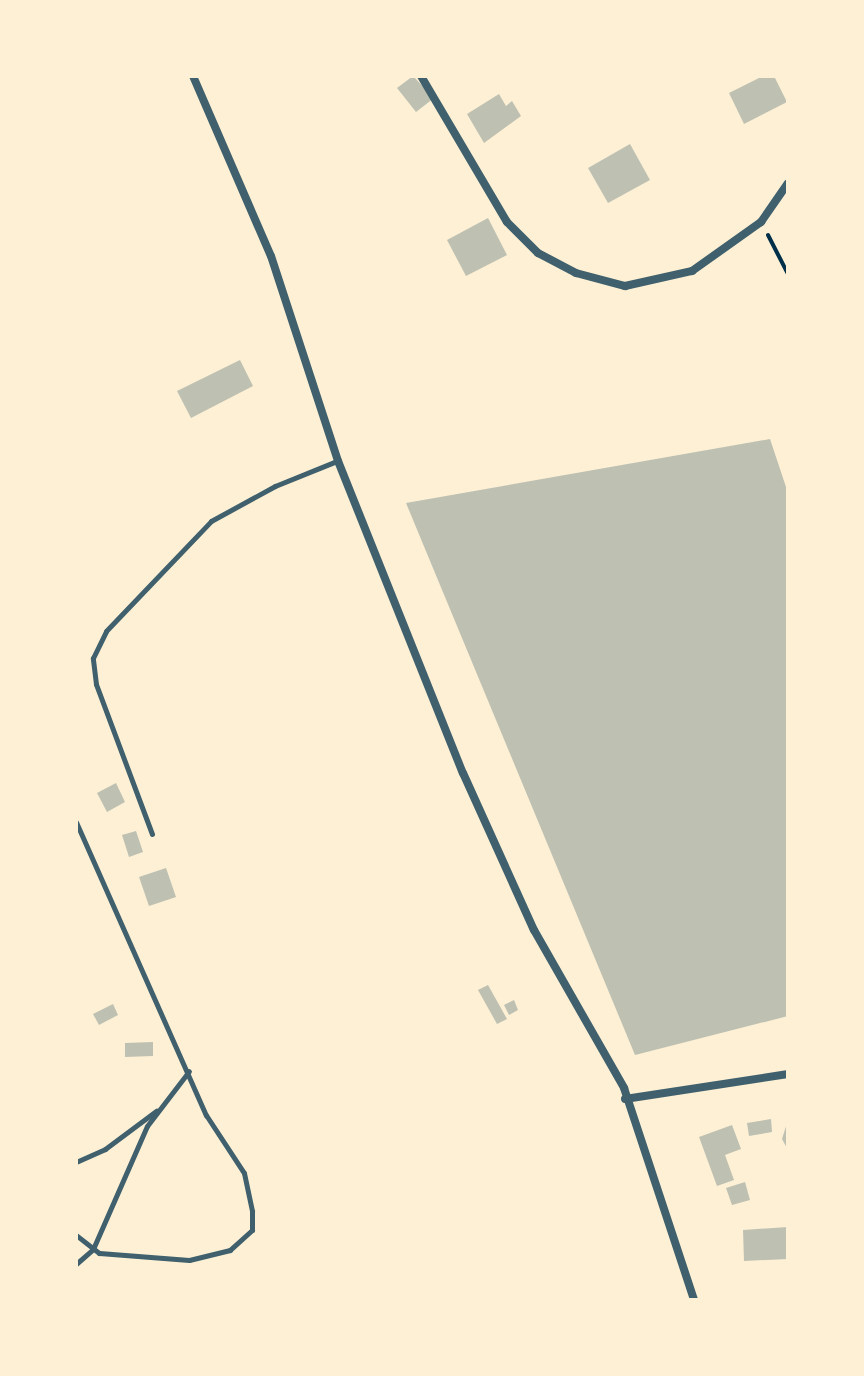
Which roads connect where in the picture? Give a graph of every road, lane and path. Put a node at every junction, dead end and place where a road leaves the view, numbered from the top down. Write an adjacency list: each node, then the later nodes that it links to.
1 (193, 76): 6 (street)
2 (421, 76): 4 (street)
3 (788, 183): 4 (street)
4 (761, 222): 5 (path)
5 (788, 274)
6 (338, 461): 8 (lane); 11 (street)
7 (76, 822): 9 (lane)
8 (152, 834)
9 (189, 1071): 12 (lane); 15 (lane)
10 (788, 1074): 11 (street)
11 (625, 1099): 17 (street)
12 (160, 1108): 13 (lane); 15 (lane)
13 (76, 1162)
14 (76, 1235): 15 (lane)
15 (93, 1249): 16 (lane)
16 (76, 1264)
17 (694, 1300)

